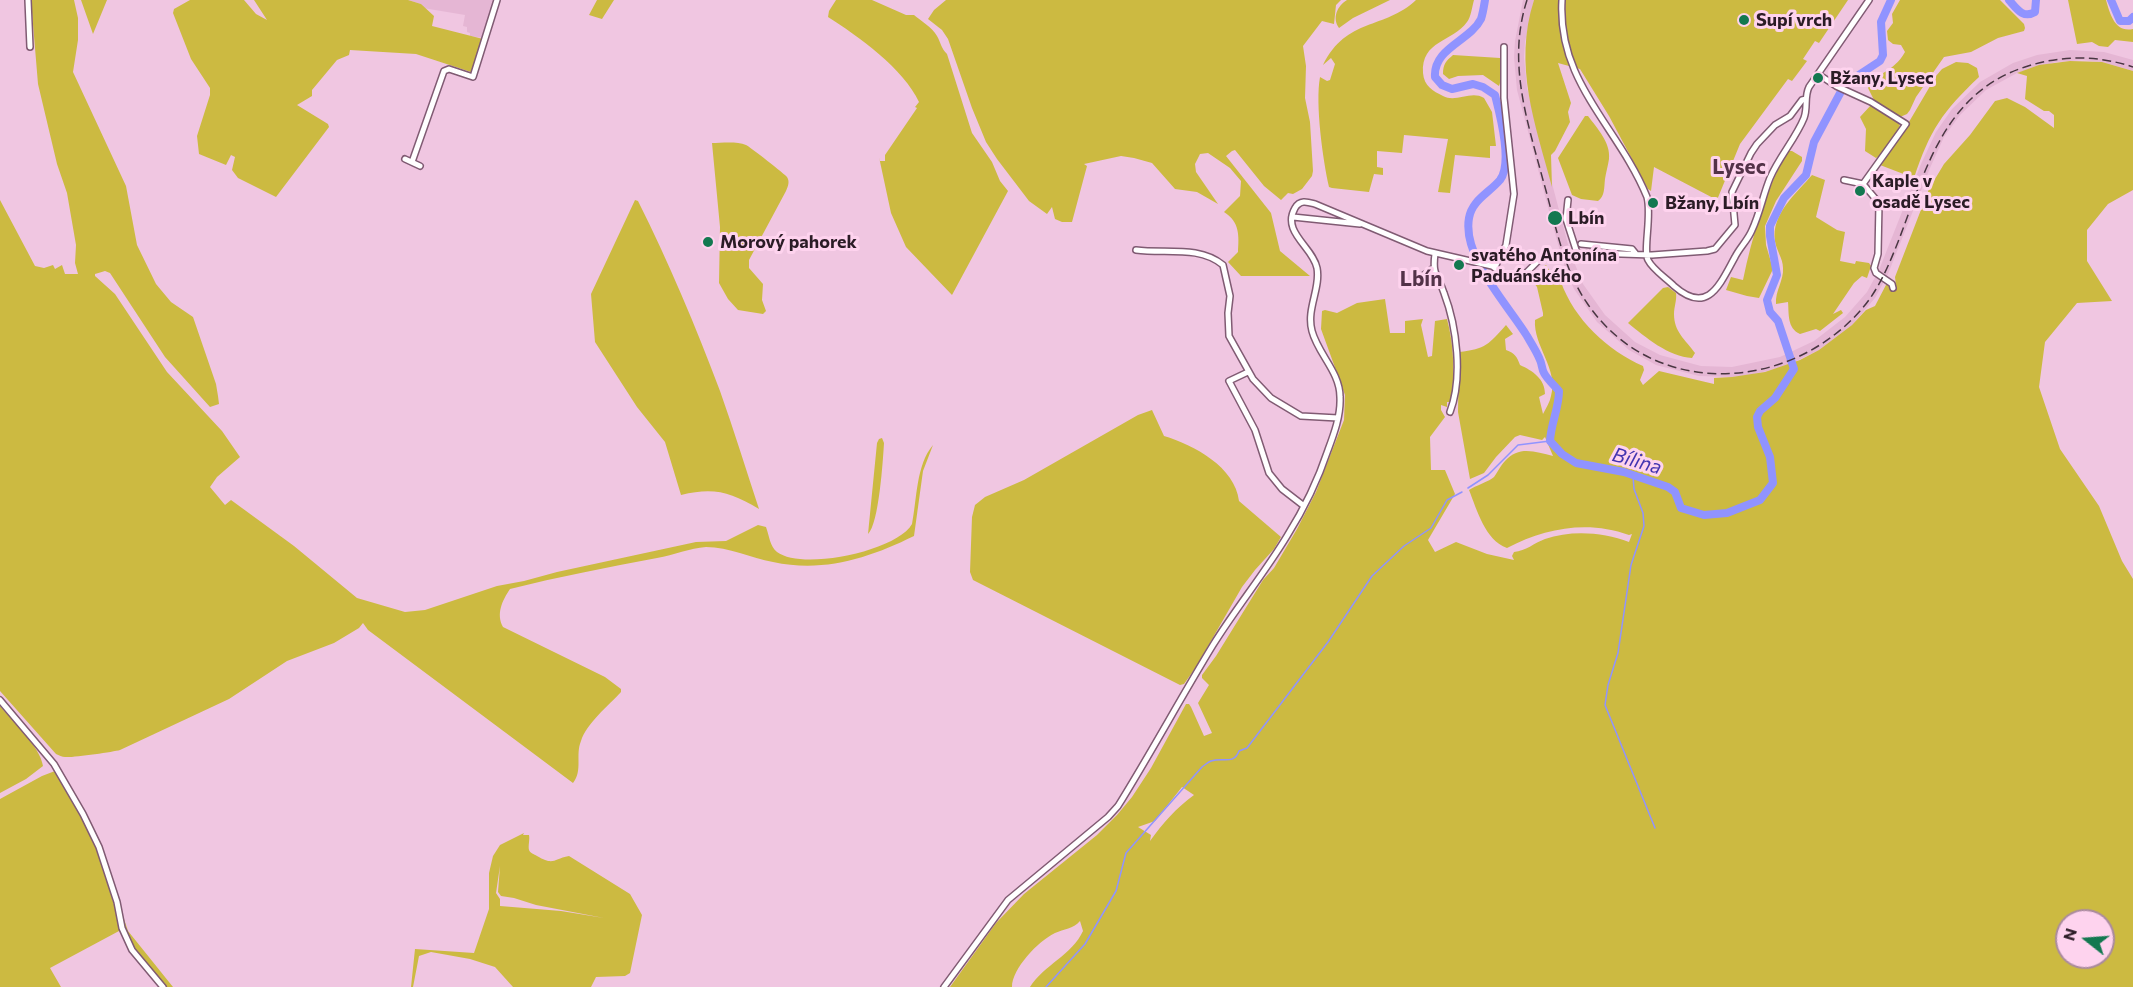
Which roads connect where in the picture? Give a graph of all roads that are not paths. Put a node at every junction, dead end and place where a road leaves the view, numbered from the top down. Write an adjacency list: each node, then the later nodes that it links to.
1 (497, 0): 10 (street)
2 (1562, 0): 22 (street)
3 (1869, 0): 7 (street)
4 (28, 3): 5 (street)
5 (30, 47)
6 (1504, 47): 23 (street)
7 (1818, 74): 8 (street); 13 (street)
8 (1806, 99): 22 (street); 22 (street)
9 (405, 159): 10 (street)
10 (412, 162): 11 (street)
11 (420, 166)
12 (1844, 180): 13 (street)
13 (1863, 184): 26 (street)
14 (1568, 200): 19 (street)
15 (1293, 218): 16 (street); 16 (street); 29 (street)
16 (1363, 224): 20 (street)
17 (1581, 244): 21 (street)
18 (1136, 250): 27 (street)
19 (1577, 253): 21 (street); 23 (street)
20 (1435, 254): 23 (street); 24 (street)
21 (1636, 254): 22 (street)
22 (1646, 255)
23 (1496, 267)
24 (1432, 269): 25 (street); 28 (street)
25 (1412, 284)
26 (1893, 288)
27 (1248, 372): 29 (street); 30 (street)
28 (1450, 412)
29 (1338, 418): 30 (street)
30 (1304, 506): 33 (street)
31 (0, 700): 32 (street)
32 (163, 987)
33 (944, 987)

